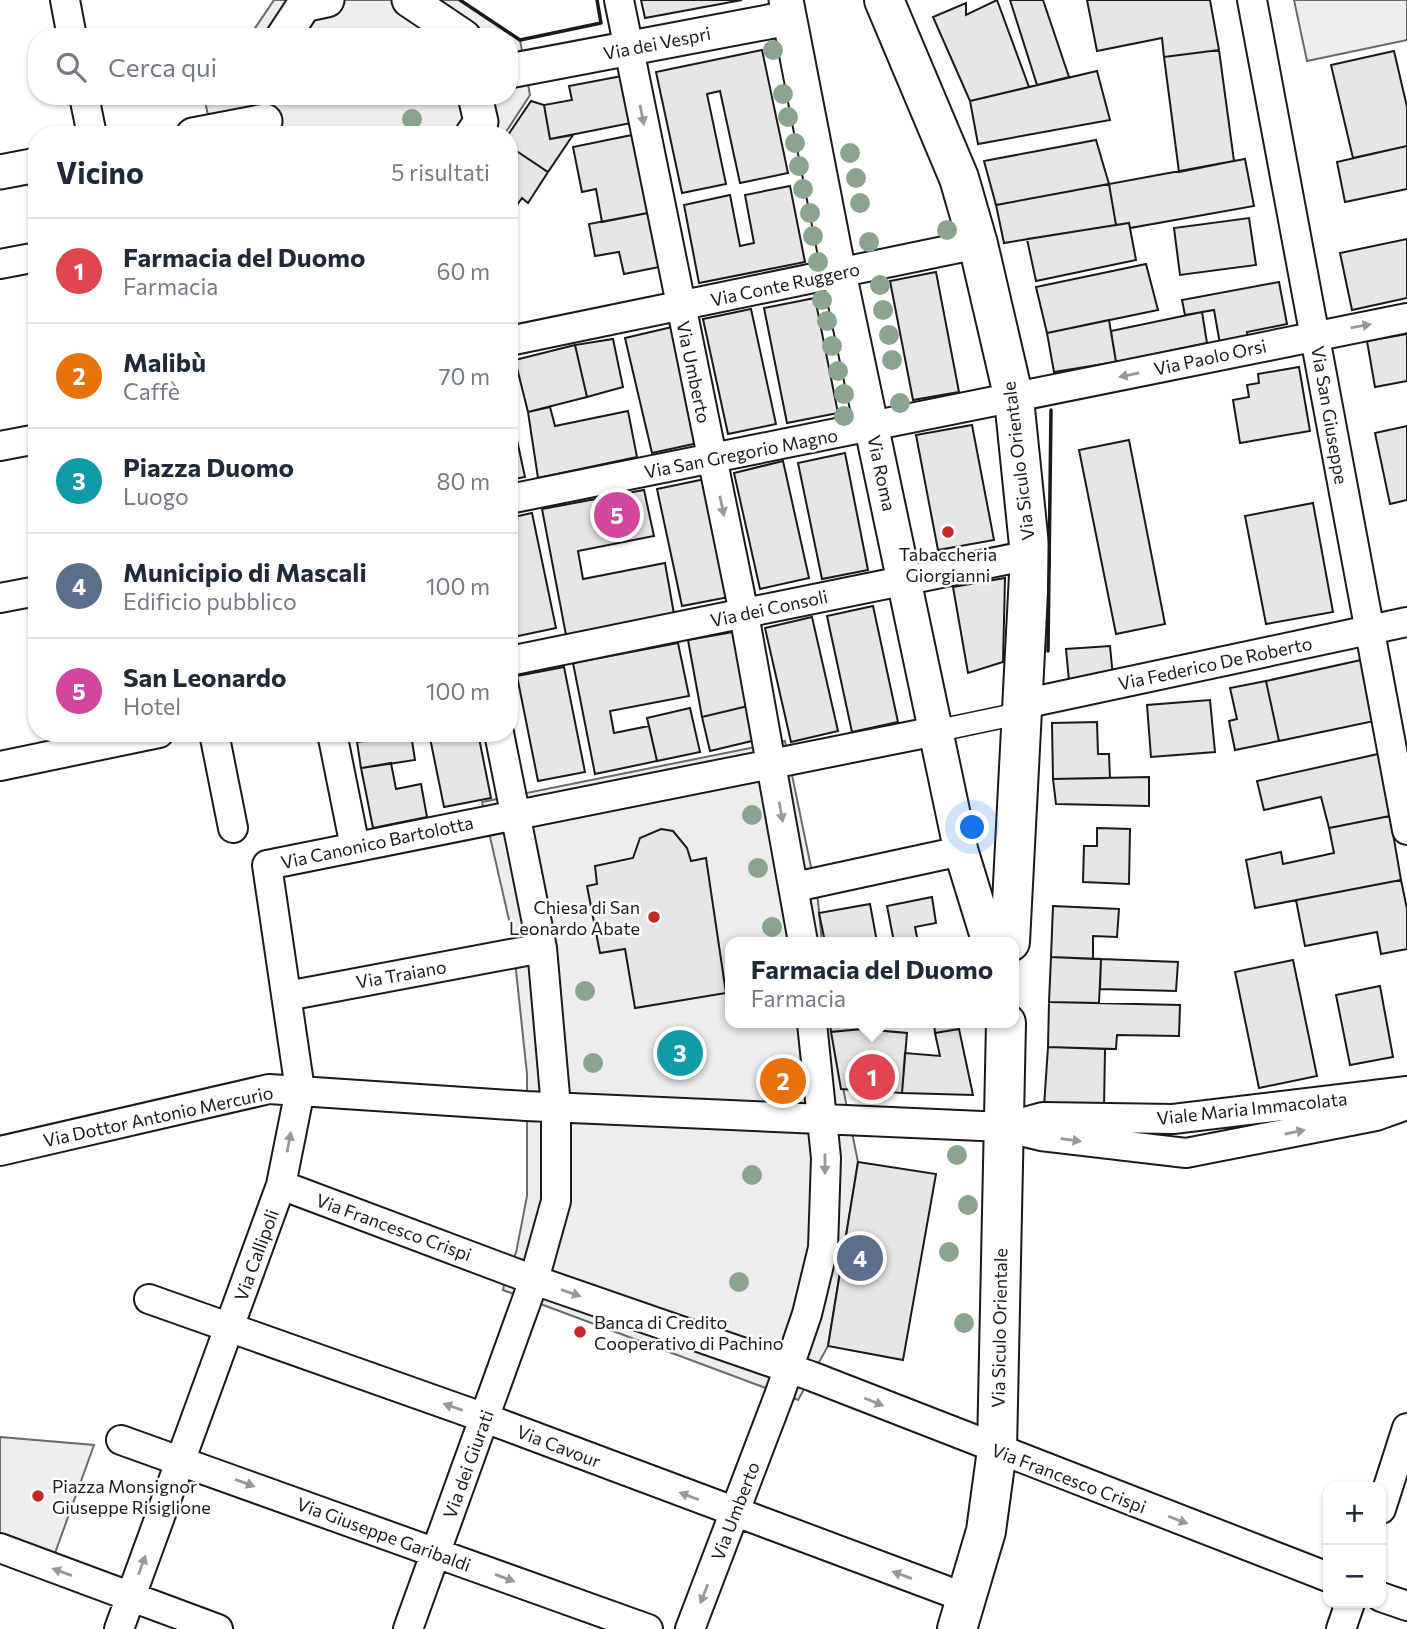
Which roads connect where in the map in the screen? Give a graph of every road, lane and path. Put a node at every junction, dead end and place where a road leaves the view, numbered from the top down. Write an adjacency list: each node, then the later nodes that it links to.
1 (65, 0): 8 (street)
2 (327, 0): 9 (street)
3 (409, 0): 10 (street)
4 (619, 0): 11 (street, Via Umberto)
5 (884, 0): 21 (main road, Via Siculo Orientale)
6 (1252, 0): 27 (street, Via San Giuseppe)
7 (788, 9): 11 (street, Via dei Vespri); 24 (street, Via Roma)
8 (70, 28)
9 (289, 28)
10 (451, 28)
11 (629, 48): 12 (street, Via dei Vespri); 25 (street, Via Umberto, one-way to 25)
12 (518, 69)
13 (87, 105): 16 (street)
14 (477, 105): 18 (street)
15 (264, 117): 17 (street)
16 (90, 126)
17 (229, 126)
18 (478, 126)
19 (28, 167): 20 (street)
20 (0, 172)
21 (978, 244): 24 (street, Via Conte Ruggero); 29 (main road, Via Siculo Orientale)
22 (28, 259): 23 (street)
23 (0, 264)
24 (839, 273): 25 (street, Via Conte Ruggero); 30 (street, Via Roma)
25 (680, 306): 28 (street, Via Conte Ruggero); 33 (street, Via Umberto)
26 (1407, 318): 27 (street, Via Paolo Orsi, one-way to 26)
27 (1315, 335): 29 (street, Via Paolo Orsi, one-way to 29); 41 (street, Via San Giuseppe)
28 (518, 339)
29 (1014, 399): 30 (street, Via San Gregorio Magno); 35 (main road, Via Siculo Orientale)
30 (872, 426): 33 (street, Via San Gregorio Magno); 36 (street, Via Roma)
31 (28, 441): 32 (street)
32 (0, 446)
33 (712, 458): 34 (street, Via San Gregorio Magno); 39 (street, Via Umberto, one-way to 39)
34 (518, 497)
35 (1030, 555): 36 (street, Via dei Consoli); 43 (main road, Via Siculo Orientale)
36 (904, 580): 39 (street, Via dei Consoli); 44 (street, Via Roma)
37 (28, 593): 38 (street)
38 (0, 598)
39 (744, 614): 42 (street, Via dei Consoli); 49 (street, Via Umberto)
40 (1407, 622): 41 (street, Via Federico De Roberto)
41 (1369, 630): 43 (street, Via Federico De Roberto); 53 (street, Via San Giuseppe)
42 (518, 659)
43 (1022, 708): 44 (street); 60 (main road, Via Siculo Orientale)
44 (936, 731): 49 (street); 55 (street, Via Roma)
45 (116, 742): 50 (street)
46 (216, 742): 52 (street)
47 (334, 742): 54 (street)
48 (501, 742): 51 (street)
49 (777, 757): 51 (street, Via Canonico Bartolotta); 57 (street, Via Umberto, one-way to 57)
50 (0, 766)
51 (514, 806): 54 (street, Via Canonico Bartolotta); 61 (street, Via dei Giurati)
52 (233, 828)
53 (1407, 830)
54 (355, 848): 56 (street, Via Canonico Bartolotta)
55 (961, 851): 57 (street); 59 (street, Via Roma)
56 (267, 865): 62 (street, Via Callipoli)
57 (805, 885): 58 (street, Via Umberto)
58 (803, 937)
59 (987, 937)
60 (1010, 937)
61 (528, 951): 62 (street, Via Traiano); 68 (street, Via dei Giurati)
62 (287, 996): 65 (street, Via Callipoli)
63 (813, 1028): 69 (street, Via Umberto)
64 (1006, 1028): 70 (main road, Via Siculo Orientale)
65 (300, 1090): 68 (street, Via Dottor Antonio Mercurio); 71 (street, Via Dottor Antonio Mercurio); 72 (street, Via Callipoli, one-way to 65)
66 (1407, 1091): 70 (street, Viale Maria Immacolata)
67 (1407, 1105): 70 (street, Viale Maria Immacolata, one-way to 67)
68 (556, 1107): 69 (street, Via Dottor Antonio Mercurio); 73 (street, Via dei Giurati)
69 (835, 1119): 70 (street); 76 (street, Via Umberto, one-way to 76)
70 (1004, 1127): 80 (main road, Via Siculo Orientale)
71 (0, 1151)
72 (281, 1185): 73 (street, Via Francesco Crispi); 75 (street, Via Callipoli)
73 (531, 1289): 76 (street, Via Francesco Crispi, one-way to 76); 77 (street, Via dei Giurati)
74 (149, 1299): 75 (street, Via Cavour)
75 (230, 1329): 77 (street, Via Cavour, one-way to 75); 81 (street, Via Callipoli)
76 (793, 1379): 80 (street, Via Francesco Crispi, one-way to 80); 83 (street, Via Umberto)
77 (485, 1418): 83 (street, Via Cavour, one-way to 77); 85 (street, Via dei Giurati)
78 (1407, 1428): 82 (street)
79 (121, 1440): 81 (street, Via Giuseppe Garibaldi)
80 (997, 1450): 86 (street, Via Francesco Crispi, one-way to 86); 91 (main road, Via Siculo Orientale)
81 (181, 1460): 85 (street, Via Giuseppe Garibaldi, one-way to 85); 87 (street, Via Callipoli, one-way to 81)
82 (1386, 1493)
83 (735, 1514): 91 (street, Via Cavour, one-way to 83); 96 (street, Via Umberto, one-way to 96)
84 (1, 1553): 87 (street, one-way to 84)
85 (436, 1553): 94 (street, Via dei Giurati); 95 (street, Via Giuseppe Garibaldi, one-way to 95)
86 (1323, 1575)
87 (131, 1596): 92 (street, Via Callipoli); 93 (street)
88 (1386, 1599): 89 (street)
89 (1407, 1606)
90 (1348, 1608): 97 (street)
91 (962, 1614)
92 (119, 1629)
93 (218, 1629)
94 (408, 1629)
95 (648, 1629)
96 (690, 1629)
97 (1341, 1629)

